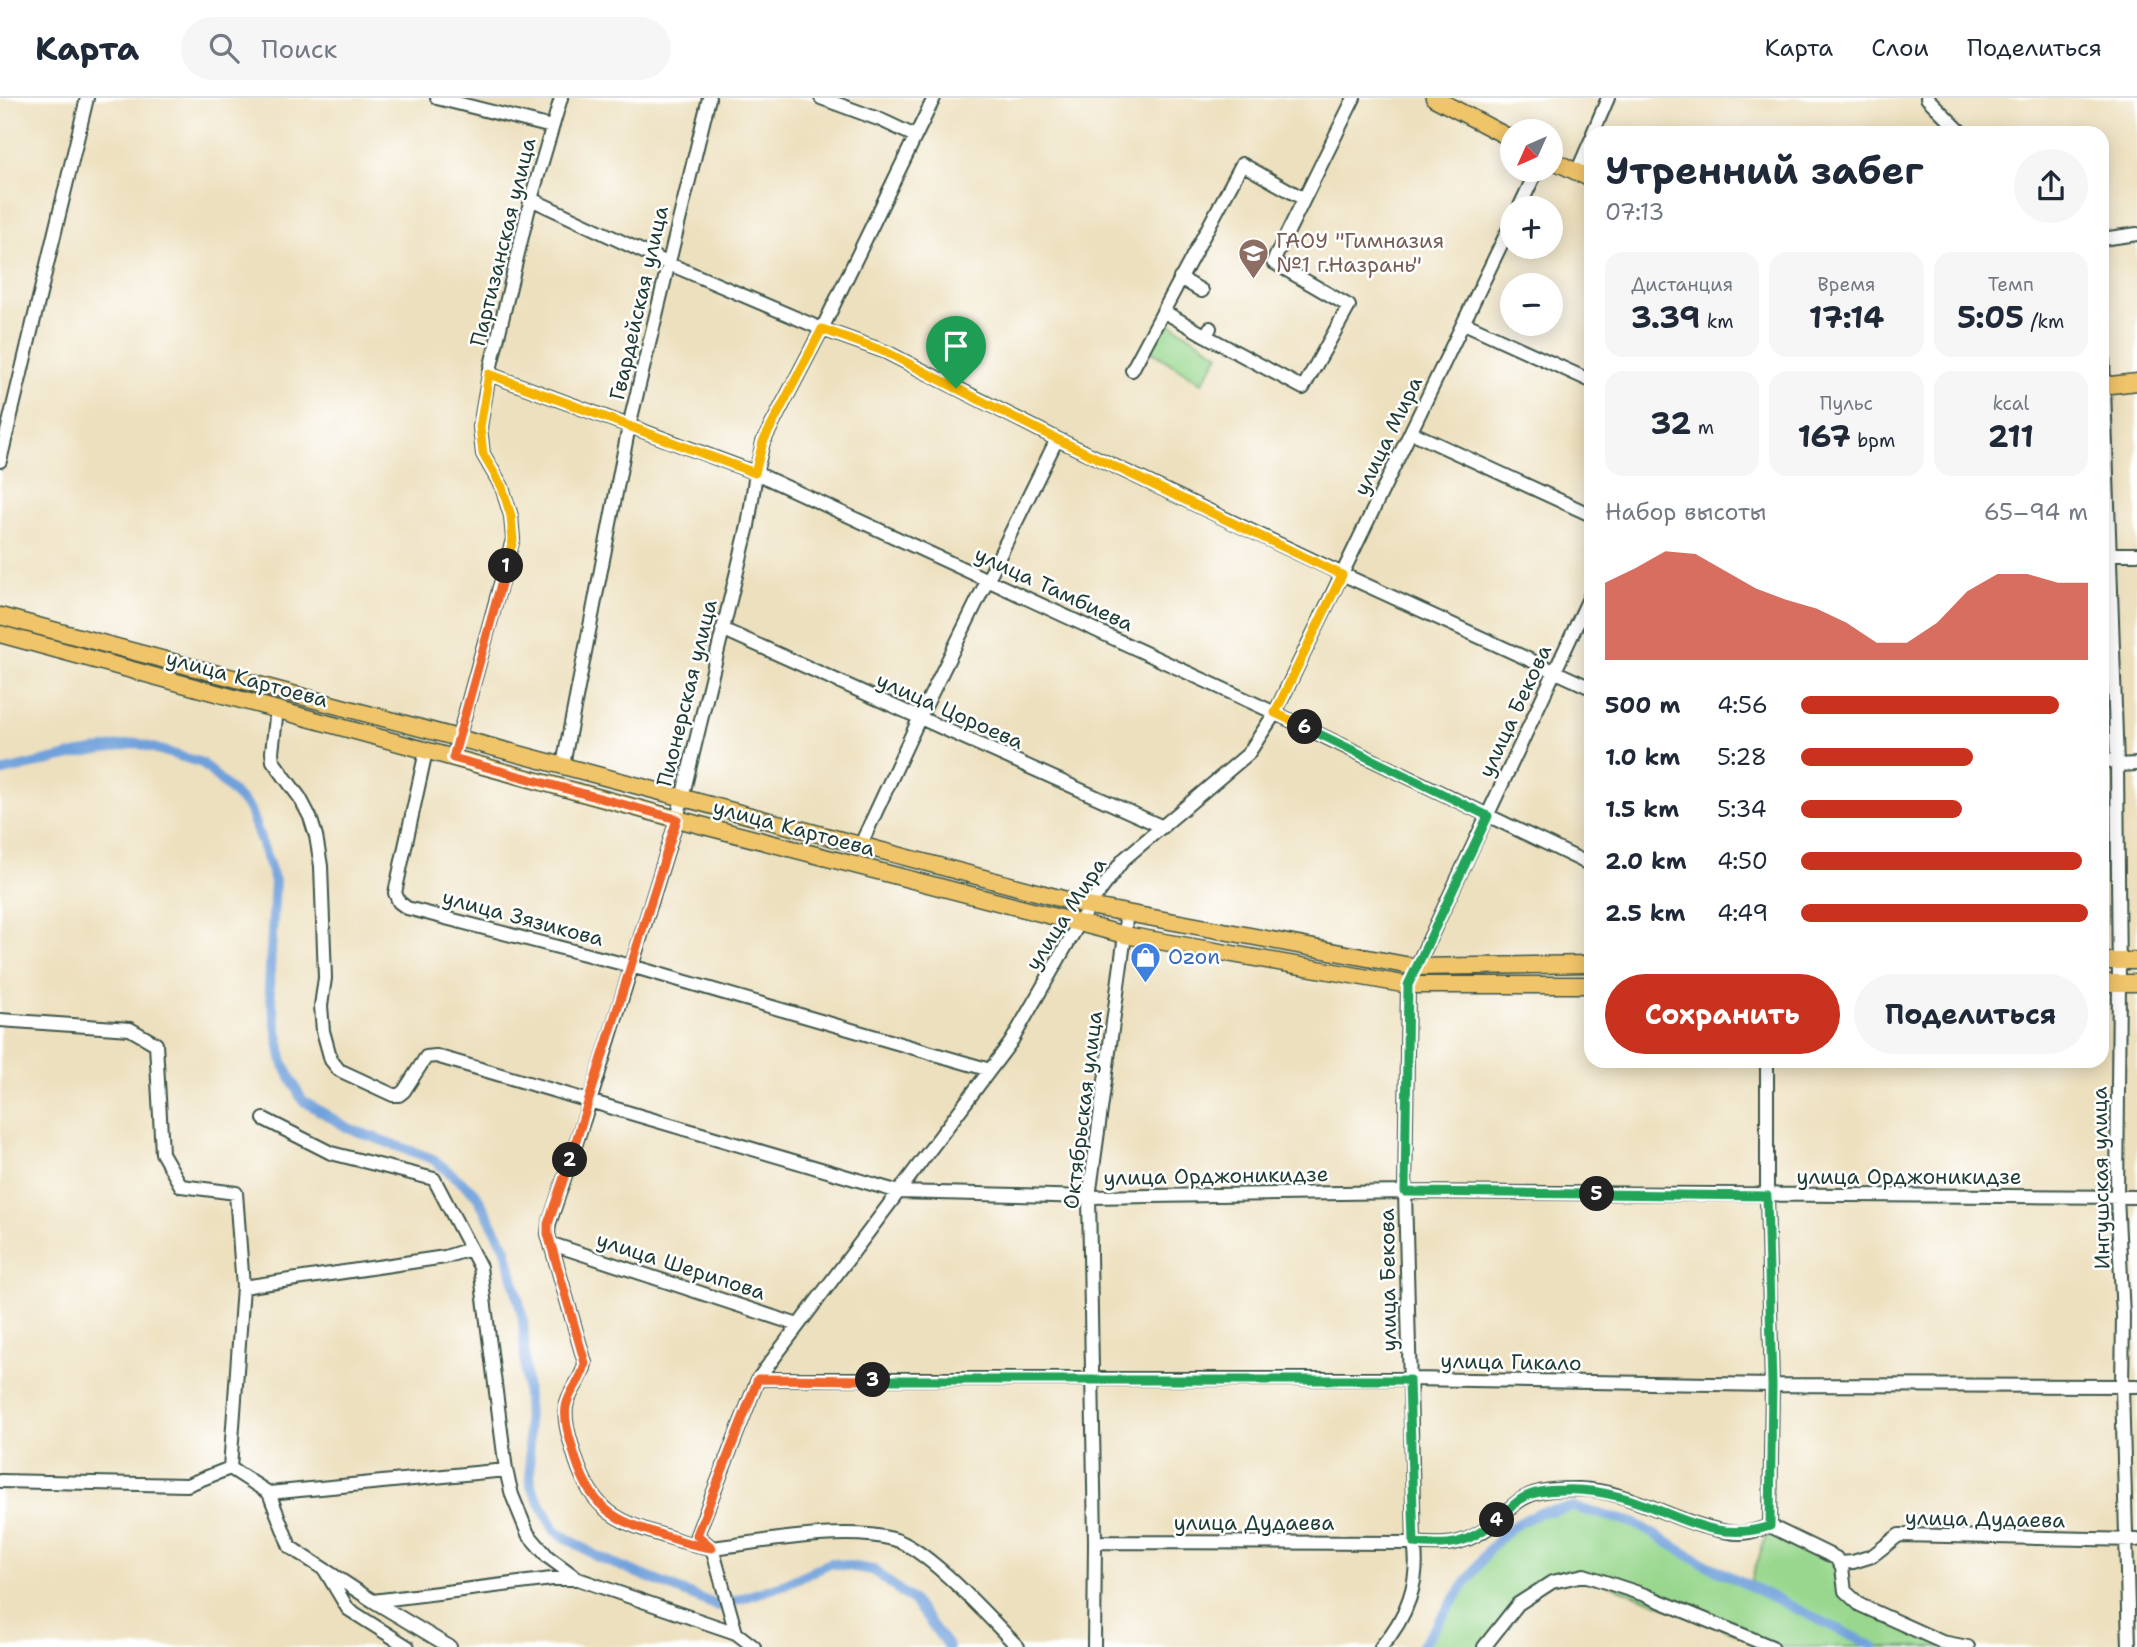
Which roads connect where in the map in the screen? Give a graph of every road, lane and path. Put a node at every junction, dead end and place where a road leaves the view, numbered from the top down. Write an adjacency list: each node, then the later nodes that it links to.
1 (87, 98): 37 (street)
2 (437, 98): 13 (street)
3 (561, 98): 13 (street, Партизанская улица)
4 (709, 98): 23 (street, Гвардейская улица)
5 (821, 98): 15 (street)
6 (934, 98): 15 (street, Пионерская улица)
7 (1354, 98): 18 (street)
8 (1434, 98): 14 (main road)
9 (1608, 98): 11 (street)
10 (1927, 98): 12 (street)
11 (1596, 126)
12 (1955, 126)
13 (552, 127): 19 (street, Партизанская улица)
14 (1500, 133)
15 (915, 136): 28 (street, Пионерская улица)
16 (1563, 166): 17 (main road)
17 (1584, 176)
18 (1304, 199): 24 (street); 26 (street)
19 (531, 200): 23 (street); 30 (street, Партизанская улица)
20 (2137, 234): 21 (street)
21 (2109, 238)
22 (1500, 247): 27 (street, улица Мира)
23 (667, 263): 28 (street); 34 (street, Гвардейская улица)
24 (1180, 278): 25 (street); 26 (street)
25 (1202, 291)
26 (1163, 311): 29 (street)
27 (1464, 323): 31 (street); 35 (street, улица Мира)
28 (822, 329): 36 (street); 38 (street, Пионерская улица)
29 (1132, 370)
30 (489, 374): 34 (street, улица Тамбиева); 54 (street, Партизанская улица)
31 (1584, 378)
32 (2137, 382): 33 (main road)
33 (2109, 385)
34 (629, 426): 38 (street, улица Тамбиева); 59 (street, Гвардейская улица)
35 (1411, 432): 39 (street); 42 (street, улица Мира)
36 (1057, 439): 42 (street); 43 (street)
37 (0, 461)
38 (755, 473): 43 (street, улица Тамбиева); 47 (street, Пионерская улица)
39 (1584, 512)
40 (2109, 554): 41 (street)
41 (2137, 554)
42 (1342, 575): 49 (street); 52 (street, улица Мира)
43 (989, 580): 52 (street, улица Тамбиева); 53 (street)
44 (1584, 609): 49 (street, улица Бекова)
45 (2109, 612): 60 (street, Ингушская улица)
46 (0, 616): 54 (main road, улица Картоева)
47 (722, 629): 53 (street, улица Цороева); 61 (street, Пионерская улица)
48 (0, 634): 51 (main road, улица Картоева)
49 (1555, 671): 50 (street); 62 (street, улица Бекова)
50 (1584, 685)
51 (277, 709): 55 (main road, улица Картоева); 85 (street, улица Орджоникидзе)
52 (1275, 713): 62 (street, улица Тамбиева); 64 (street, улица Мира)
53 (919, 719): 64 (street, улица Цороева); 65 (street)
54 (458, 737): 56 (street, Партизанская улица); 59 (main road, улица Картоева)
55 (426, 751): 56 (main road, улица Картоева); 75 (street, улица Зязикова)
56 (453, 758): 63 (main road, улица Картоева)
57 (2109, 761): 60 (street)
58 (2137, 764): 60 (street)
59 (564, 765): 61 (main road, улица Картоева)
60 (2117, 765): 72 (street, Ингушская улица)
61 (682, 797): 63 (street, Пионерская улица); 65 (main road, улица Картоева)
62 (1488, 816): 66 (street, улица Тамбиева); 76 (street, улица Бекова)
63 (677, 819): 69 (main road, улица Картоева); 75 (street, Пионерская улица)
64 (1163, 827): 67 (street, улица Мира)
65 (861, 844): 67 (main road, улица Картоева)
66 (1584, 862)
67 (1089, 906): 68 (main road, улица Картоева); 69 (street, улица Мира)
68 (1126, 913): 70 (street, Октябрьская улица); 76 (main road, улица Картоева)
69 (1078, 923): 70 (main road, улица Картоева); 84 (street, улица Мира)
70 (1125, 935): 80 (main road, улица Картоева); 90 (street, Октябрьская улица)
71 (2109, 961): 72 (main road)
72 (2119, 961): 73 (main road); 78 (street, Ингушская улица)
73 (2137, 961)
74 (1584, 964): 76 (main road, улица Картоева)
75 (631, 967): 84 (street, улица Зязикова); 85 (street, Пионерская улица)
76 (1416, 967): 80 (street, улица Бекова)
77 (2109, 983): 78 (main road)
78 (2119, 983): 79 (main road); 91 (street, Ингушская улица)
79 (2137, 983)
80 (1408, 985): 81 (main road, улица Картоева); 88 (street, улица Бекова)
81 (1584, 985)
82 (0, 1020): 95 (street)
83 (1768, 1068): 89 (street)
84 (990, 1070): 87 (street, улица Мира)
85 (590, 1101): 87 (street, улица Орджоникидзе); 93 (street, Пионерская улица)
86 (264, 1119): 94 (street)
87 (899, 1192): 90 (street, улица Орджоникидзе); 96 (street, улица Мира)
88 (1405, 1192): 89 (street, улица Орджоникидзе); 90 (street, улица Орджоникидзе); 99 (street, улица Бекова)
89 (1767, 1196): 91 (street, улица Орджоникидзе); 100 (street)
90 (1089, 1197): 98 (street, Октябрьская улица)
91 (2117, 1197): 92 (street, улица Орджоникидзе); 102 (street, Ингушская улица)
92 (2137, 1198)
93 (552, 1244): 96 (street, улица Шерипова); 111 (street, Пионерская улица)
94 (470, 1249): 95 (street); 104 (street)
95 (243, 1287): 103 (street)
96 (798, 1325): 97 (street, улица Мира)
97 (758, 1379): 98 (street, улица Гикало); 111 (street, улица Мира)
98 (1092, 1379): 99 (street, улица Гикало); 109 (street, Октябрьская улица)
99 (1409, 1380): 100 (street, улица Гикало); 110 (street, улица Бекова)
100 (1772, 1385): 102 (street, улица Гикало); 107 (street)
101 (2137, 1386): 102 (street, улица Гикало)
102 (2122, 1387): 108 (street, Ингушская улица)
103 (230, 1468): 105 (street); 106 (street)
104 (506, 1470): 106 (street); 114 (street)
105 (0, 1481)
106 (269, 1493): 113 (street)
107 (1770, 1526): 110 (street, улица Дудаева); 112 (street)
108 (2132, 1540): 112 (street, улица Дудаева); 126 (street, Ингушская улица)
109 (1095, 1542): 110 (street, улица Дудаева); 121 (street, Октябрьская улица)
110 (1414, 1543): 122 (street, улица Бекова)
111 (712, 1548): 116 (street, улица Мира); 120 (street)
112 (1840, 1563): 125 (street)
113 (324, 1569): 115 (street); 117 (street)
114 (578, 1579): 115 (street); 116 (street)
115 (373, 1601): 118 (street)
116 (736, 1633): 119 (street)
117 (408, 1647)
118 (450, 1647)
119 (754, 1647)
120 (1018, 1647)
121 (1094, 1647)
122 (1381, 1647)
123 (1484, 1647): 124 (street)
124 (1772, 1647)
125 (1968, 1647)
126 (2129, 1647)

